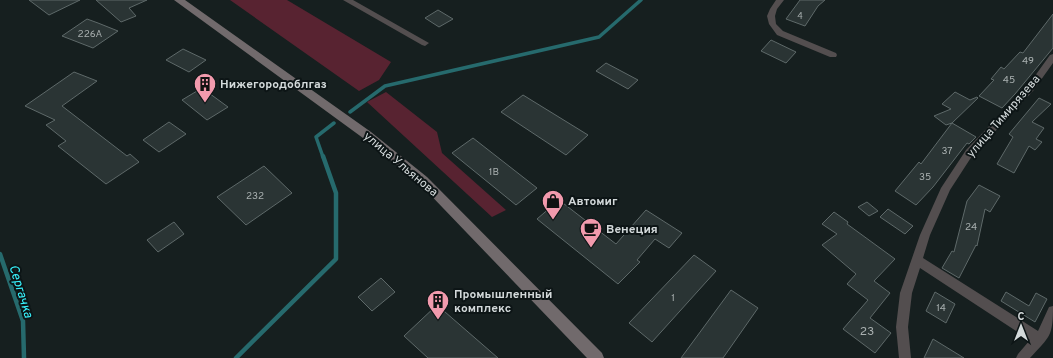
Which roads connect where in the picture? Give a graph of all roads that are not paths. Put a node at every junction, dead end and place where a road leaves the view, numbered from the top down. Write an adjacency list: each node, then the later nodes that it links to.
1 (179, 0): 10 (main road, улица Ульянова)
2 (347, 0): 4 (street)
3 (780, 0): 5 (street)
4 (425, 44)
5 (833, 55)
6 (1053, 56): 7 (street, улица Тимирязева)
7 (917, 260): 9 (street); 11 (street, улица Тимирязева)
8 (1053, 311): 9 (street)
9 (1040, 339): 12 (street)
10 (597, 358)
11 (905, 358)
12 (1022, 358)

